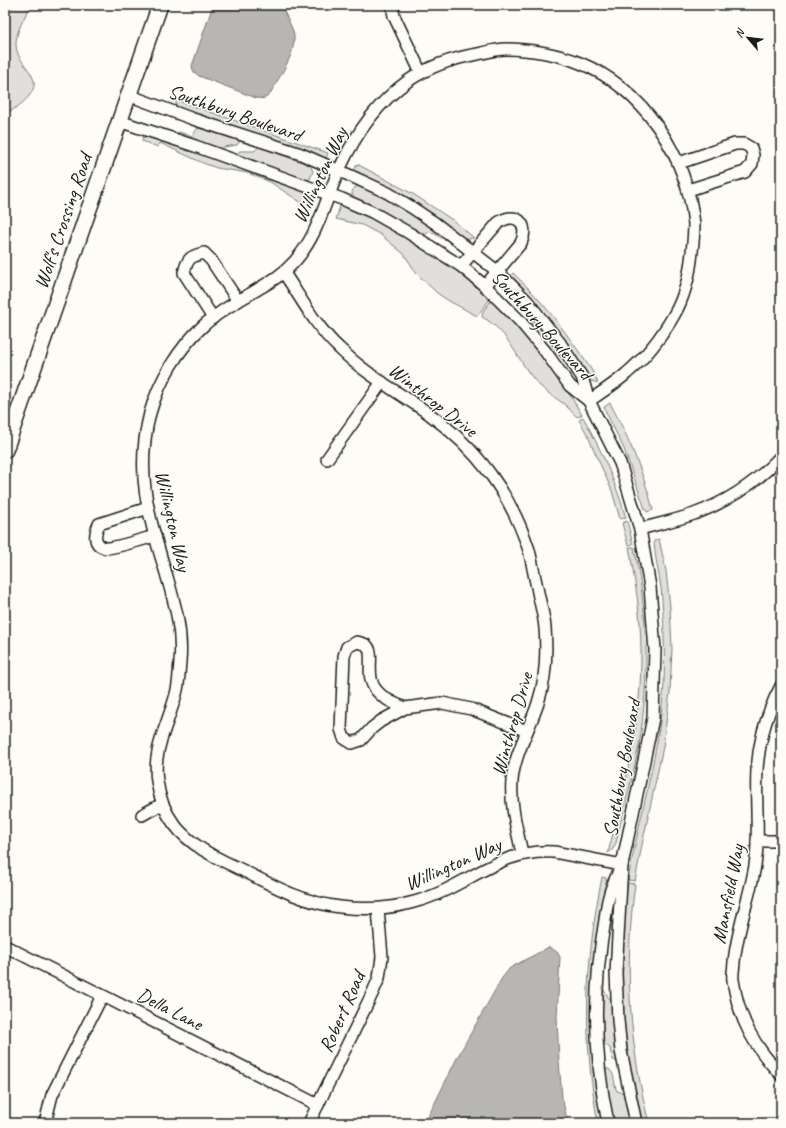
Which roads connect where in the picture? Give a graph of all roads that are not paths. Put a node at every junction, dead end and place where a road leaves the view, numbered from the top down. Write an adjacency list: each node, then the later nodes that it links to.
1 (160, 5): 4 (main road, Wolf's Crossing Road)
2 (392, 5): 3 (street)
3 (421, 73): 6 (street, Willington Way); 7 (street, Willington Way)
4 (128, 95): 5 (main road, Wolf's Crossing Road); 7 (street, Southbury Boulevard)
5 (119, 121): 9 (street, Southbury Boulevard); 19 (main road, Wolf's Crossing Road)
6 (679, 163): 8 (street, Willington Way); 8 (street)
7 (339, 170): 9 (street, Willington Way); 10 (street, Southbury Boulevard)
8 (688, 190): 18 (street, Willington Way)
9 (330, 194): 11 (street, Southbury Boulevard); 13 (street, Willington Way)
10 (473, 251): 11 (street); 12 (street, Southbury Boulevard); 12 (street)
11 (461, 266): 14 (street, Southbury Boulevard)
12 (497, 271): 14 (street); 18 (street, Southbury Boulevard)
13 (284, 272): 15 (street, Willington Way); 17 (street, Winthrop Drive)
14 (485, 286): 18 (street, Southbury Boulevard)
15 (238, 301): 16 (street, Willington Way); 16 (street)
16 (213, 318): 22 (street, Willington Way)
17 (382, 382): 21 (street); 27 (street, Winthrop Drive)
18 (589, 401): 23 (street, Southbury Boulevard)
19 (5, 450)
20 (781, 456): 23 (street)
21 (327, 459)
22 (148, 508): 24 (street, Willington Way); 24 (street)
23 (640, 529): 33 (street, Southbury Boulevard)
24 (155, 536): 28 (street, Willington Way)
25 (781, 686): 30 (street, Mansfield Way)
26 (405, 708): 26 (street); 27 (street)
27 (527, 732): 32 (street, Winthrop Drive)
28 (162, 804): 29 (street); 34 (street, Willington Way)
29 (142, 815)
30 (757, 841): 31 (street); 37 (street, Mansfield Way)
31 (781, 841)
32 (522, 853): 33 (street, Willington Way); 34 (street, Willington Way)
33 (622, 865): 41 (street, Southbury Boulevard); 42 (street, Southbury Boulevard)
34 (378, 909): 38 (street, Robert Road)
35 (5, 946): 36 (street, Della Lane)
36 (102, 996): 38 (street, Della Lane); 39 (street)
37 (781, 1076)
38 (318, 1105): 40 (street, Robert Road)
39 (46, 1123)
40 (309, 1123)
41 (608, 1123)
42 (636, 1123)

